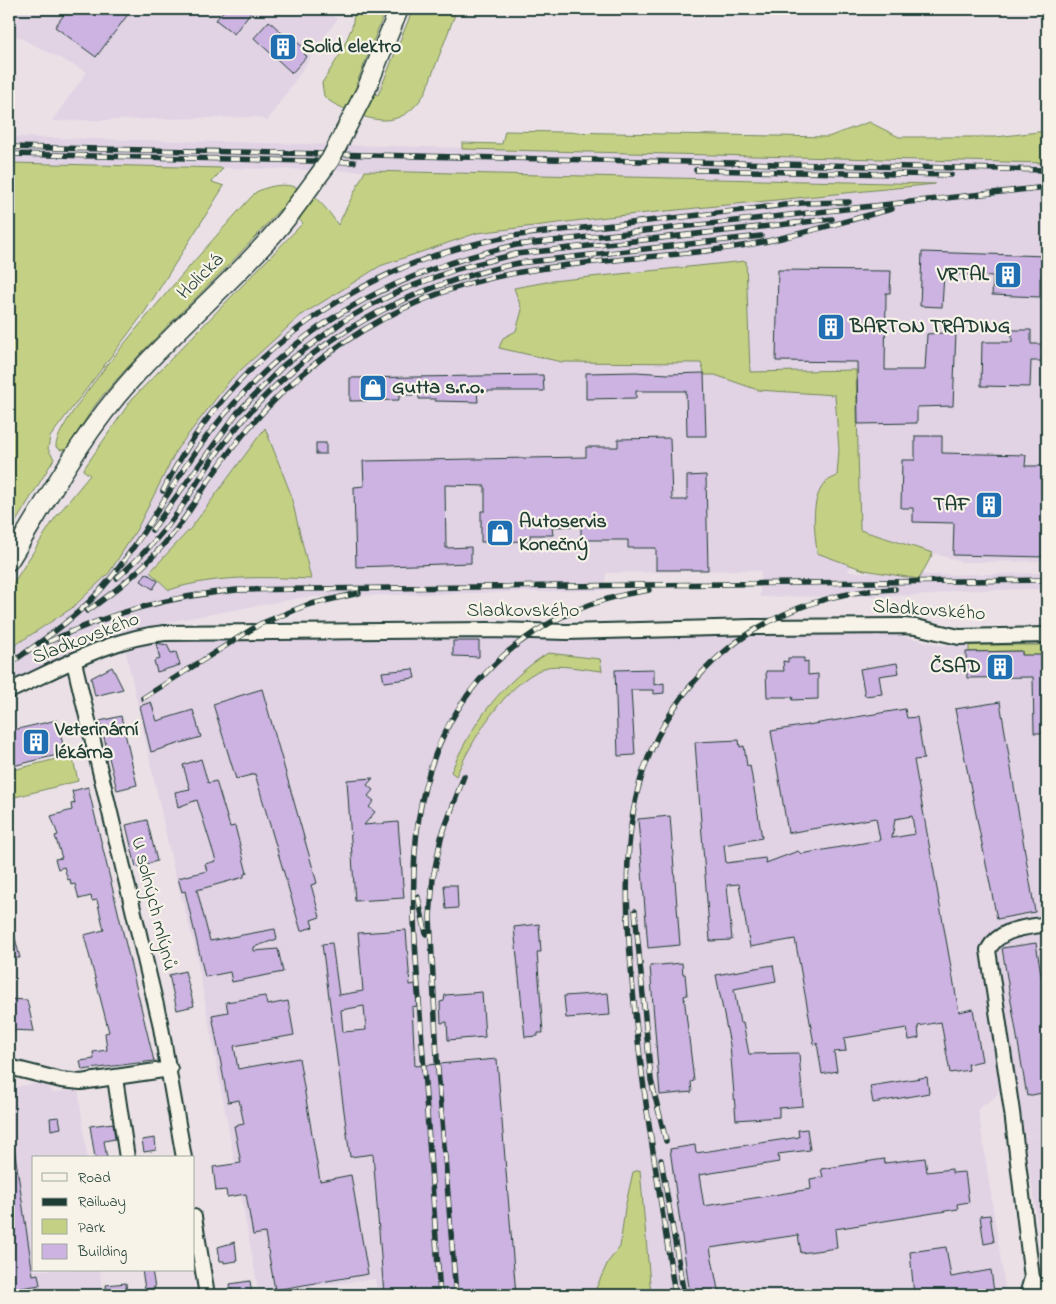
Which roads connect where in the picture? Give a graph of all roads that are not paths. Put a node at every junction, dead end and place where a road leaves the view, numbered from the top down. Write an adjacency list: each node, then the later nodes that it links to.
1 (399, 9): 2 (street, Holická, bridge)
2 (9, 561)
3 (1047, 636): 4 (street, Sladkovského)
4 (74, 662): 5 (street, Sladkovského); 8 (street, U solných mlýnů)
5 (9, 691)
6 (1047, 924): 13 (street)
7 (9, 1067): 9 (street)
8 (170, 1069): 9 (street); 11 (street, U solných mlýnů)
9 (115, 1078): 10 (street)
10 (127, 1156)
11 (184, 1156)
12 (195, 1223): 14 (street)
13 (1032, 1278): 15 (street); 16 (street)
14 (207, 1295)
15 (1026, 1295)
16 (1039, 1295)

